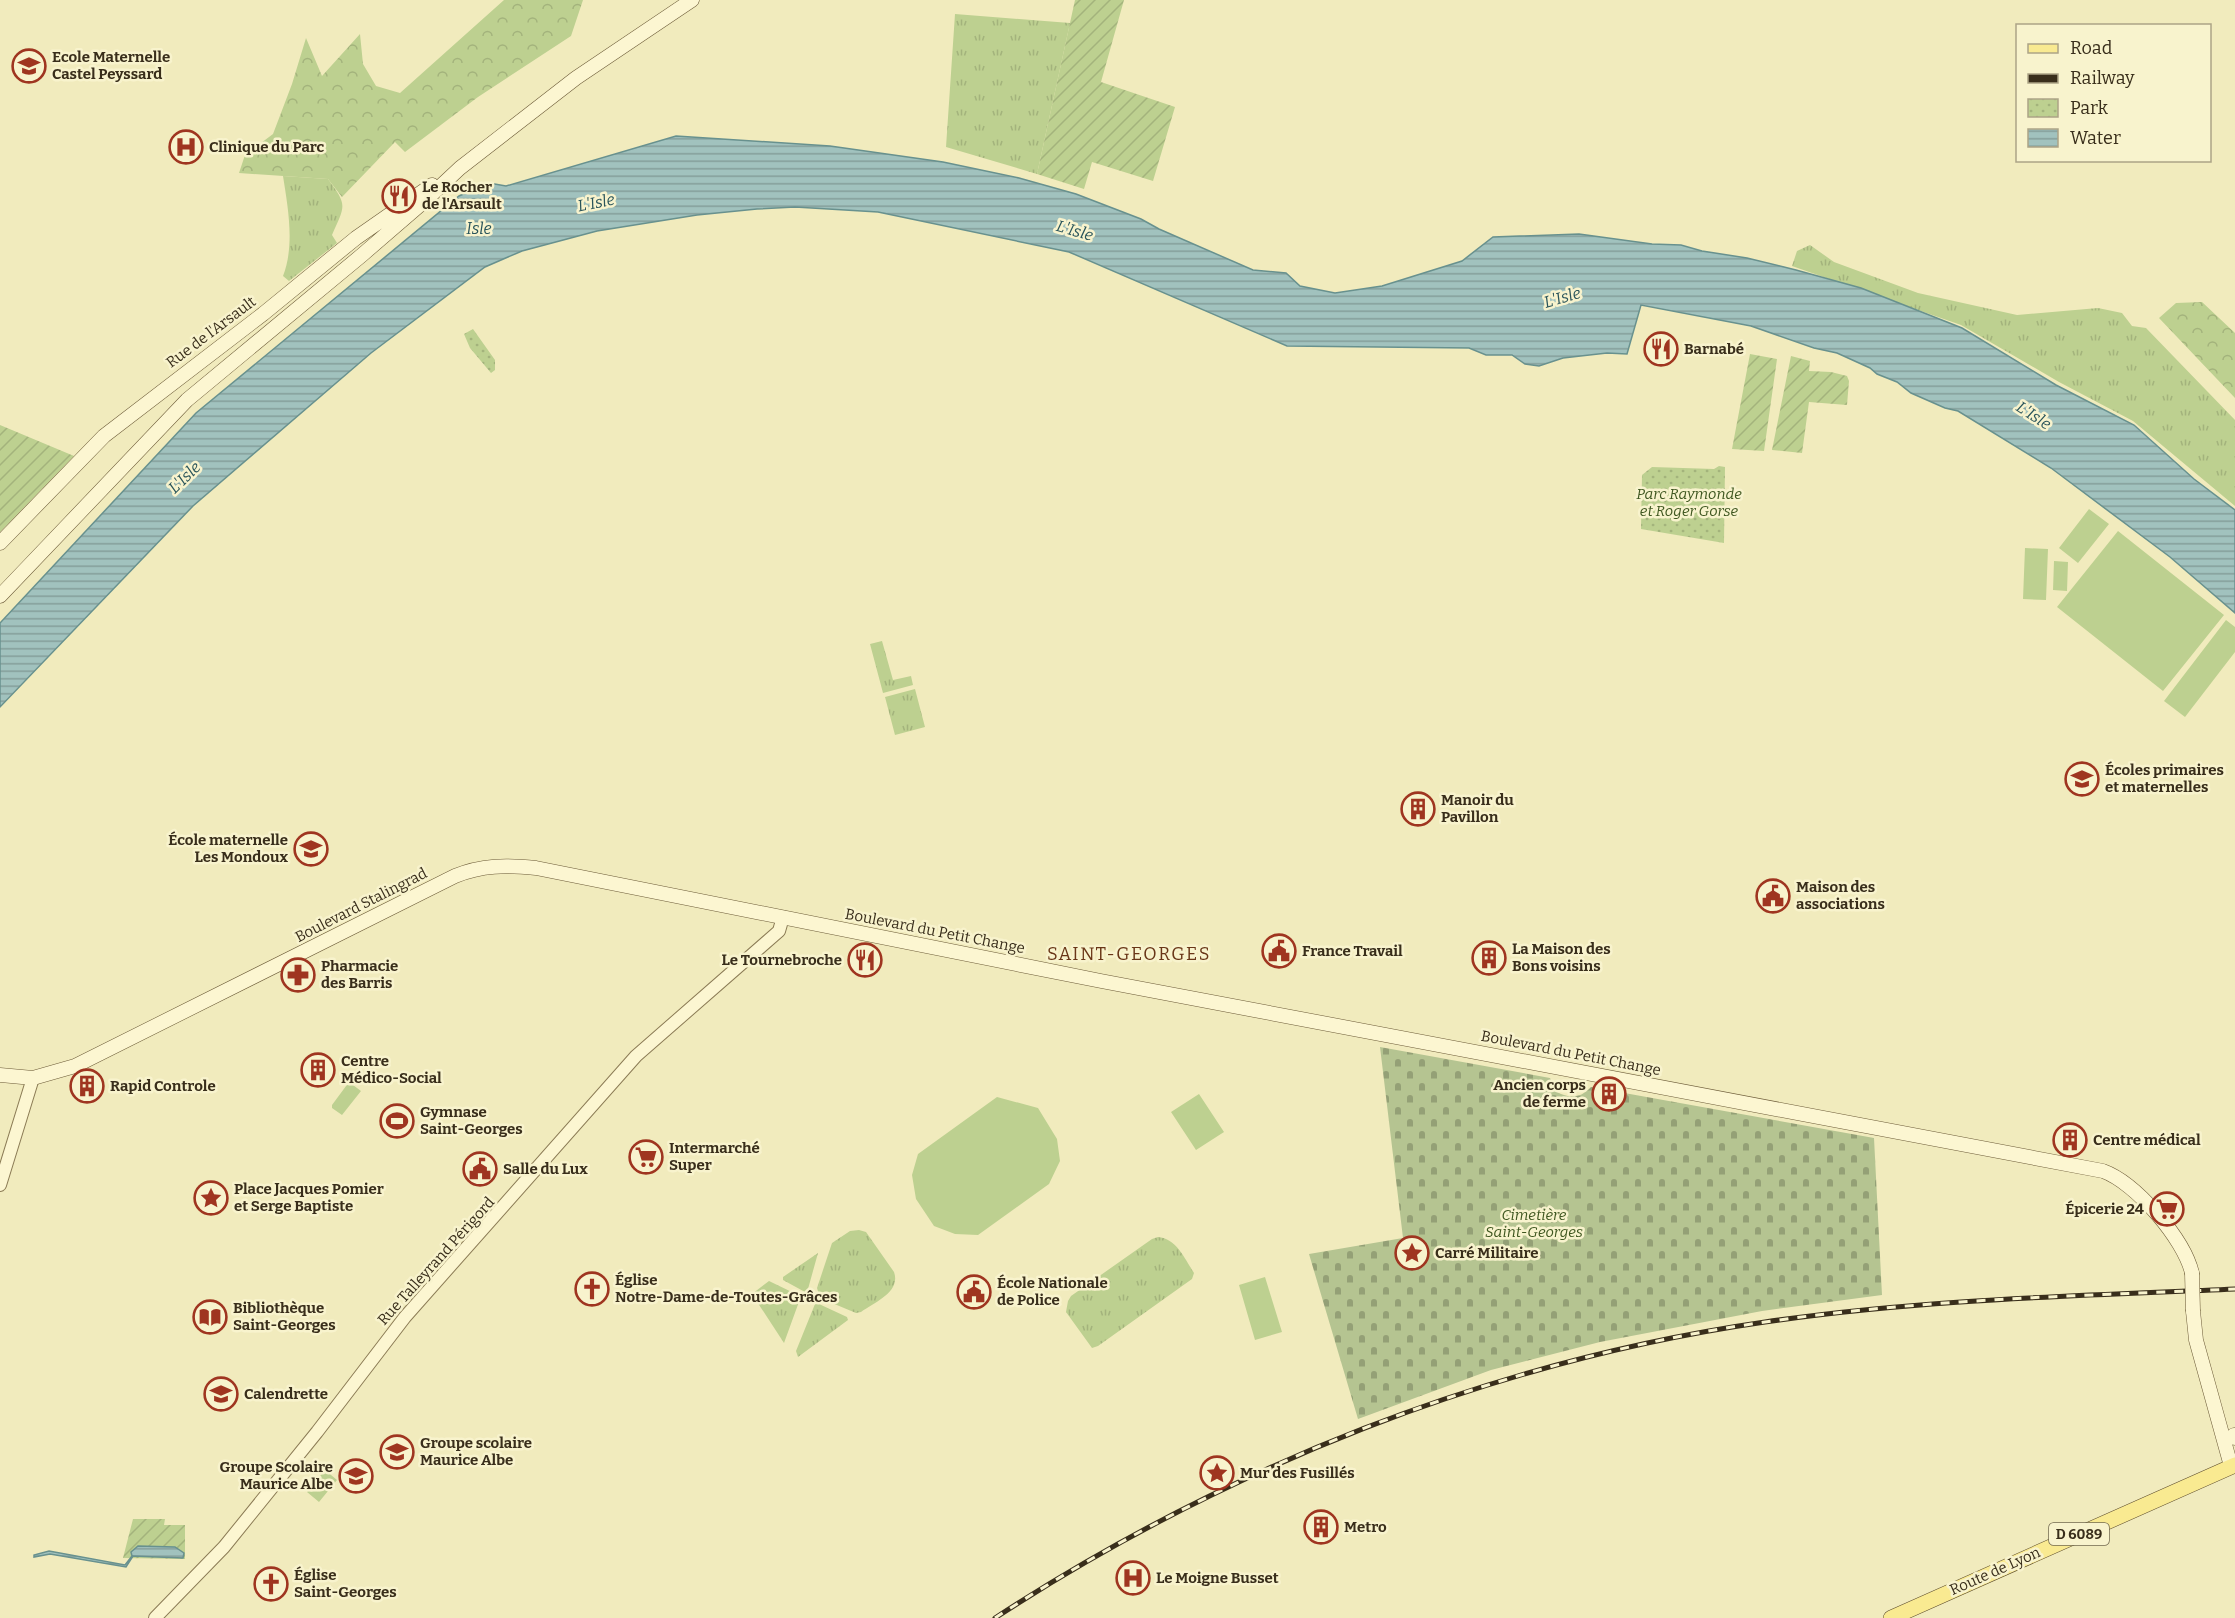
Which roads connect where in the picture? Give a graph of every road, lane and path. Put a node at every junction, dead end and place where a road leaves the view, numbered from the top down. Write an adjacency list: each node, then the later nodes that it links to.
1 (692, 0): 2 (main road)
2 (460, 168): 3 (main road, Rue de l'Arsault); 4 (main road)
3 (368, 230): 4 (main road); 5 (main road, Rue de l'Arsault)
4 (387, 233): 6 (main road)
5 (356, 238): 6 (main road); 7 (main road, Rue de l'Arsault)
6 (374, 245): 8 (main road)
7 (0, 543)
8 (0, 596)
9 (702, 902): 10 (main road, Boulevard du Petit Change); 12 (main road, Boulevard Stalingrad)
10 (783, 917): 14 (main road, Boulevard du Petit Change, bridge); 17 (street, Rue Talleyrand Périgord)
11 (0, 1075): 12 (main road, Boulevard Stalingrad)
12 (33, 1078): 13 (street)
13 (0, 1185)
14 (2214, 1399): 15 (main road); 16 (main road, Boulevard du Petit Change)
15 (2234, 1436)
16 (2234, 1464): 18 (main road, Route de Lyon / D 6089)
17 (155, 1618)
18 (1891, 1618)

